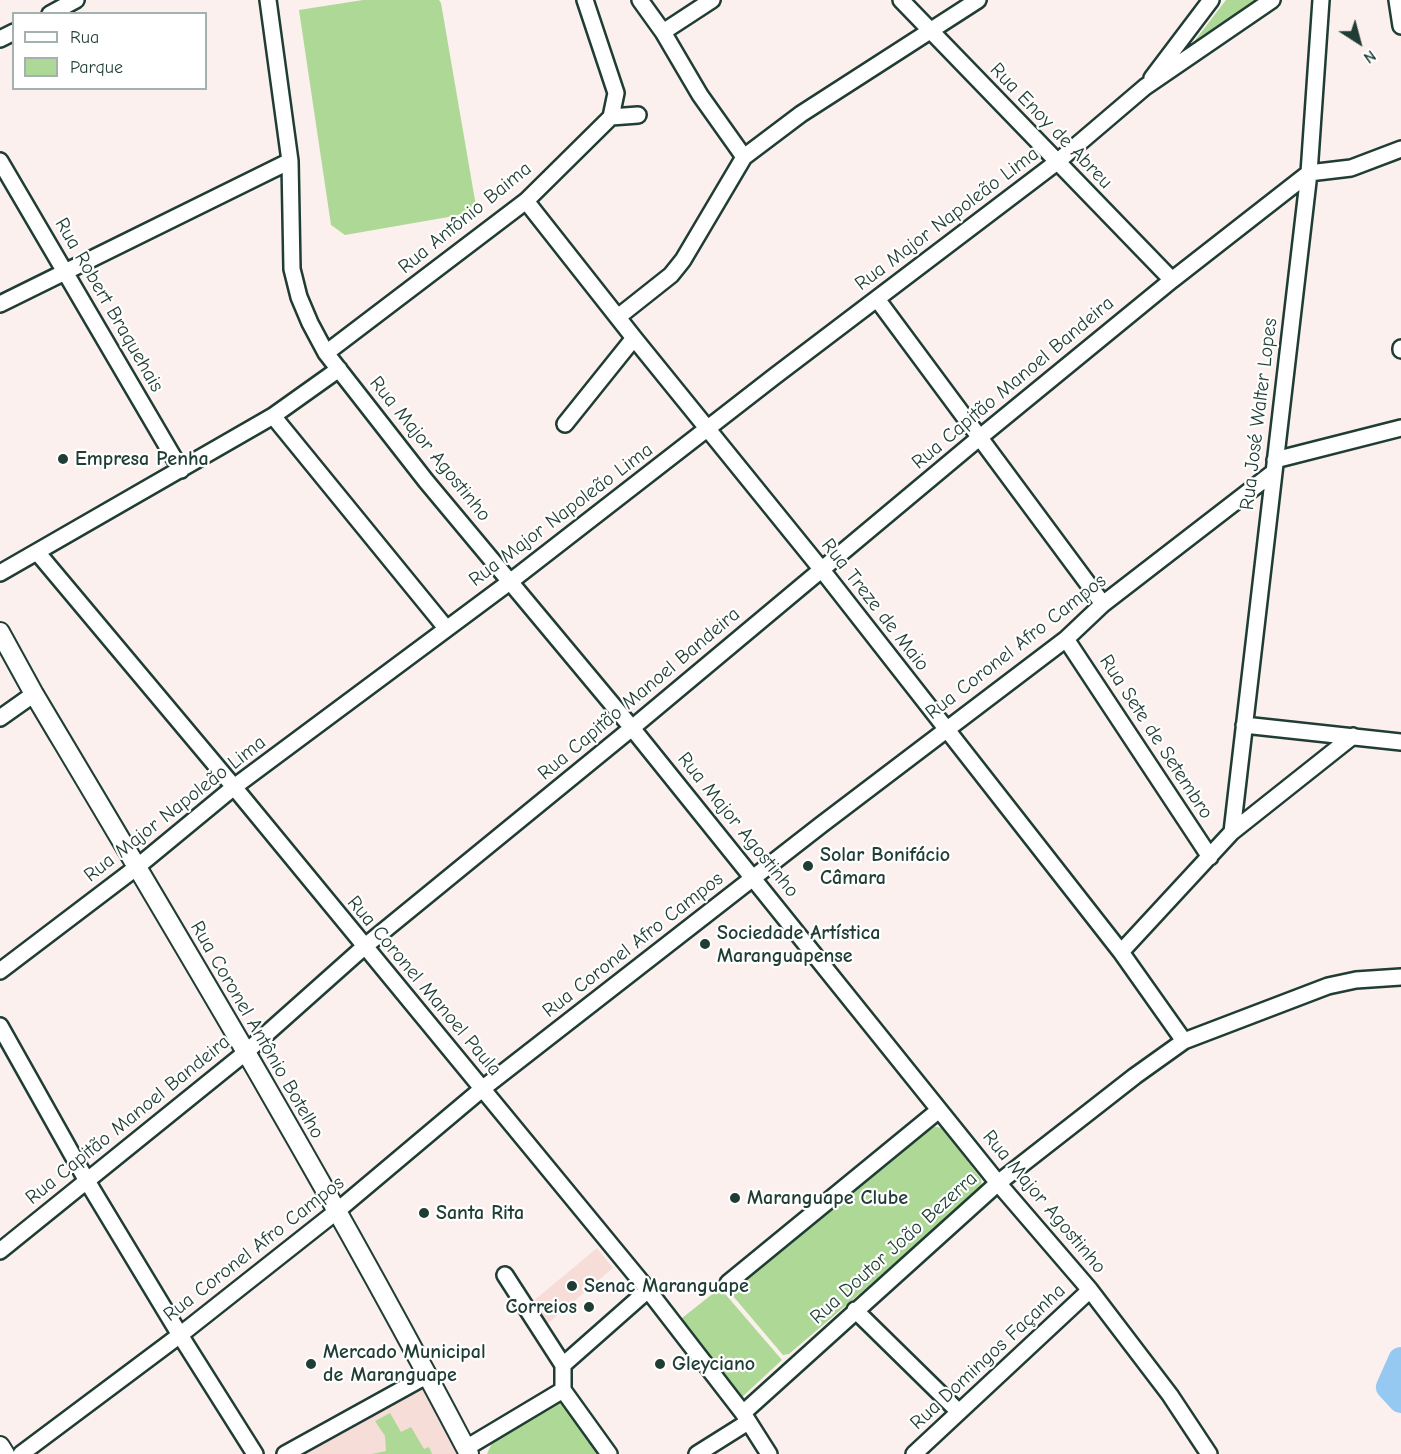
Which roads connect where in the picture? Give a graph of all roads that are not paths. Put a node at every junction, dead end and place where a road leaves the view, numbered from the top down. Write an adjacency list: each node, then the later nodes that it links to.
1 (76, 0): 12 (street)
2 (268, 0): 22 (street, Rua Major Agostinho)
3 (585, 0): 18 (street)
4 (640, 0): 14 (street)
5 (712, 0): 14 (street)
6 (901, 0): 15 (street, Rua Enoy de Abreu)
7 (978, 0): 15 (street)
8 (1211, 0): 16 (street, Rua Major Napoleão Lima)
9 (1272, 0): 16 (street, Rua Major Napoleão Lima)
10 (1321, 0): 24 (street, Rua José Walter Lopes)
11 (1397, 0): 13 (street)
12 (54, 12)
13 (1401, 26)
14 (663, 32): 20 (street)
15 (930, 32): 20 (street); 23 (street, Rua Enoy de Abreu)
16 (1144, 87): 23 (street, Rua Major Napoleão Lima)
17 (638, 115): 18 (street)
18 (611, 117): 25 (street, Rua Antônio Baima)
19 (1401, 149): 24 (street)
20 (744, 158): 30 (street)
21 (0, 161): 26 (street, Rua Robert Braquehais)
22 (290, 161): 26 (street); 32 (street, Rua Major Agostinho)
23 (1056, 162): 27 (street, Rua Enoy de Abreu); 28 (street, Rua Major Napoleão Lima)
24 (1309, 172): 27 (street, Rua Capitão Manoel Bandeira); 39 (street, Rua José Walter Lopes)
25 (526, 201): 30 (street, Rua Treze de Maio); 32 (street, Rua Antônio Baima)
26 (65, 271): 29 (street); 40 (street, Rua Robert Braquehais)
27 (1172, 280): 38 (street, Rua Capitão Manoel Bandeira)
28 (877, 299): 37 (street, Rua Major Napoleão Lima); 38 (street)
29 (0, 304)
30 (618, 317): 31 (street, Rua Treze de Maio)
31 (634, 338): 35 (street); 37 (street, Rua Treze de Maio)
32 (326, 353): 33 (street, Rua Major Agostinho)
33 (339, 369): 34 (street); 44 (street, Rua Major Agostinho)
34 (273, 416): 40 (street); 46 (street)
35 (565, 424)
36 (1401, 428): 39 (street)
37 (708, 429): 42 (street, Rua Treze de Maio); 44 (street, Rua Major Napoleão Lima)
38 (979, 438): 42 (street, Rua Capitão Manoel Bandeira); 45 (street)
39 (1274, 466): 45 (street, Rua Coronel Afro Campos); 51 (street, Rua José Walter Lopes)
40 (181, 470): 41 (street)
41 (37, 552): 43 (street); 56 (street, Rua Coronel Manoel Paula)
42 (822, 570): 52 (street, Rua Capitão Manoel Bandeira); 53 (street, Rua Treze de Maio)
43 (0, 573)
44 (511, 581): 46 (street, Rua Major Napoleão Lima); 52 (street, Rua Major Agostinho)
45 (1103, 604): 48 (street, Rua Coronel Afro Campos)
46 (446, 628): 56 (street, Rua Major Napoleão Lima)
47 (0, 632): 49 (street, Rua Coronel Antônio Botelho)
48 (1066, 639): 53 (street, Rua Coronel Afro Campos); 58 (street, Rua Sete de Setembro)
49 (34, 694): 50 (street); 59 (street, Rua Coronel Antônio Botelho)
50 (0, 718)
51 (1244, 725): 54 (street); 57 (street, Rua José Walter Lopes)
52 (632, 728): 60 (street, Rua Major Agostinho); 61 (street, Rua Capitão Manoel Bandeira)
53 (945, 730): 60 (street, Rua Coronel Afro Campos); 62 (street, Rua Treze de Maio)
54 (1353, 736): 55 (street); 57 (street, Rua Sete de Setembro)
55 (1401, 742)
56 (234, 787): 59 (street, Rua Major Napoleão Lima); 61 (street, Rua Coronel Manoel Paula)
57 (1232, 832): 58 (street, Rua Sete de Setembro)
58 (1210, 857): 62 (street, Rua Sete de Setembro)
59 (137, 867): 63 (street, Rua Major Napoleão Lima); 67 (street, Rua Coronel Antônio Botelho)
60 (754, 879): 68 (street, Rua Coronel Afro Campos); 69 (street, Rua Major Agostinho)
61 (364, 947): 67 (street, Rua Capitão Manoel Bandeira); 68 (street, Rua Coronel Manoel Paula)
62 (1121, 952): 66 (street, Rua Treze de Maio)
63 (0, 971)
64 (1401, 977): 66 (street, Rua Doutor João Bezerra)
65 (0, 1026): 70 (street)
66 (1184, 1041): 71 (street, Rua Doutor João Bezerra)
67 (245, 1053): 70 (street, Rua Capitão Manoel Bandeira); 72 (street, Rua Coronel Antônio Botelho)
68 (482, 1089): 72 (street, Rua Coronel Afro Campos); 76 (street, Rua Coronel Manoel Paula)
69 (939, 1110): 71 (street, Rua Major Agostinho); 75 (street)
70 (87, 1181): 73 (street, Rua Capitão Manoel Bandeira); 79 (street)
71 (998, 1183): 77 (street, Rua Major Agostinho); 78 (street, Rua Doutor João Bezerra)
72 (337, 1211): 79 (street, Rua Coronel Afro Campos); 81 (street, Rua Coronel Antônio Botelho)
73 (0, 1251)
74 (505, 1275): 80 (street)
75 (728, 1282)
76 (648, 1290): 80 (street); 84 (street, Rua Coronel Manoel Paula)
77 (1090, 1290): 83 (street, Rua Domingos Façanha); 95 (street, Rua Major Agostinho)
78 (855, 1310): 83 (street); 84 (street, Rua Doutor João Bezerra)
79 (180, 1335): 88 (street, Rua Coronel Afro Campos); 89 (street)
80 (563, 1365): 82 (street)
81 (428, 1375): 86 (street, Rua Coronel Antônio Botelho); 90 (street)
82 (563, 1390): 86 (street); 91 (street)
83 (959, 1412): 94 (street, Rua Domingos Façanha)
84 (746, 1417): 92 (street, Rua Doutor João Bezerra); 93 (street, Rua Coronel Manoel Paula)
85 (0, 1446): 87 (street)
86 (467, 1451)
87 (5, 1454)
88 (21, 1454)
89 (255, 1454)
90 (285, 1454)
91 (609, 1454)
92 (697, 1454)
93 (769, 1454)
94 (914, 1454)
95 (1209, 1454)

